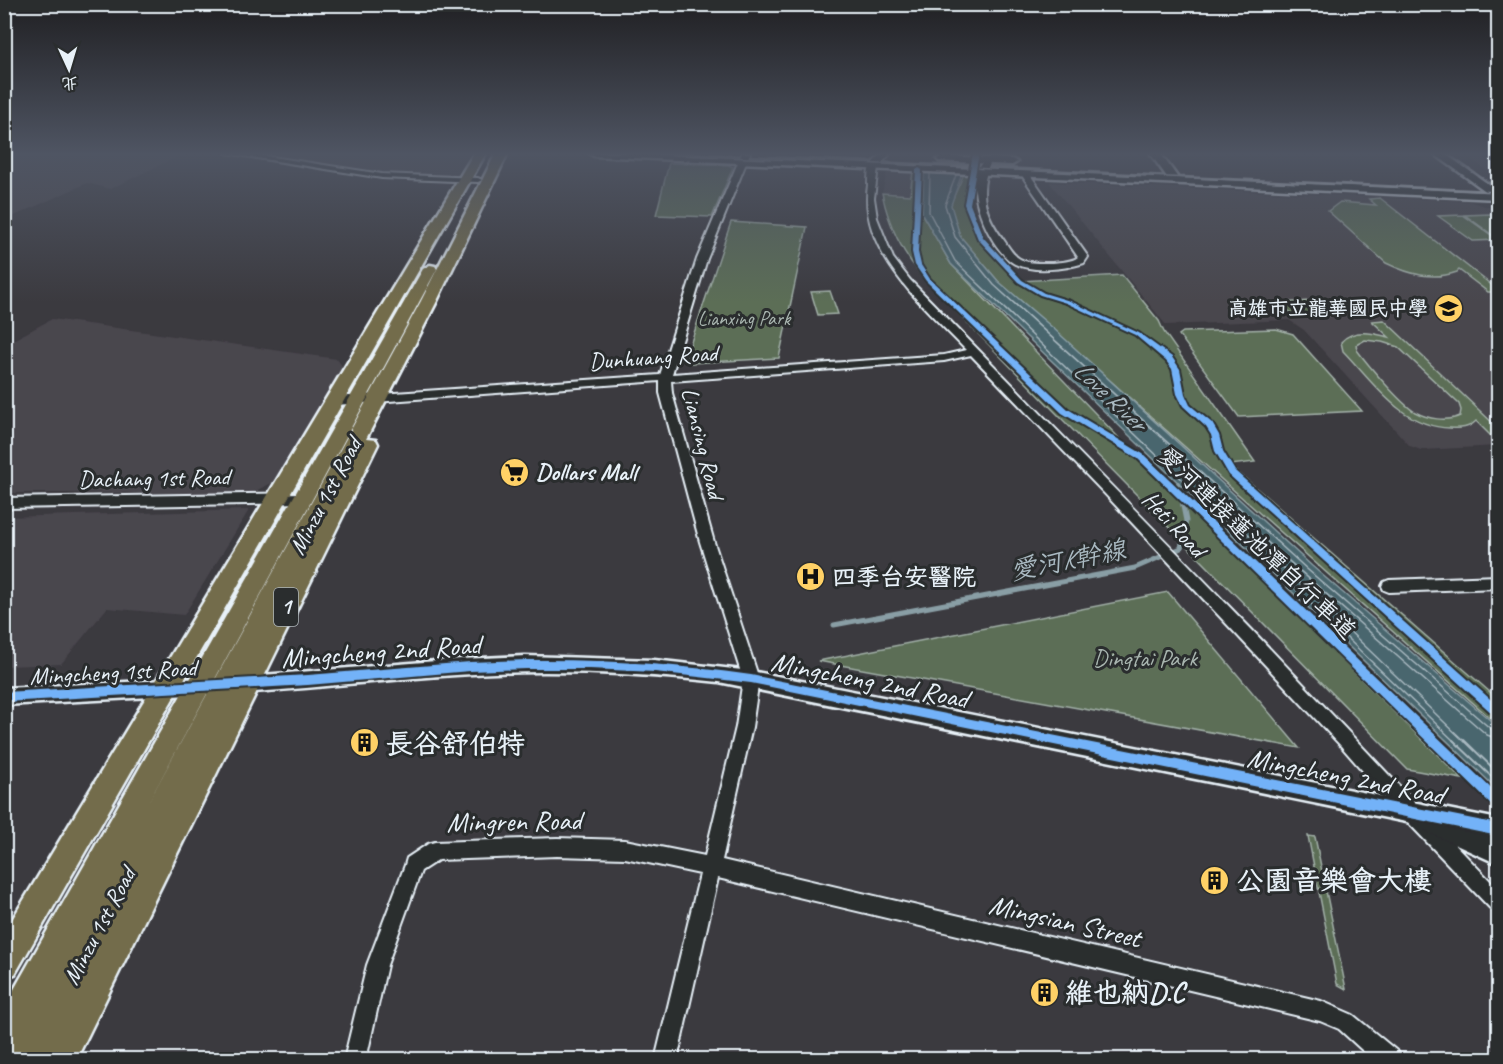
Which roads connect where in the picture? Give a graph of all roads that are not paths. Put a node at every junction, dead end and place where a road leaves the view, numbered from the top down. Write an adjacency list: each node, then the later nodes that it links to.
1 (458, 203): 11 (main road, Minzu 1st Road / 1)
2 (478, 203): 10 (main road, Minzu 1st Road / 1)
3 (487, 203): 10 (main road, Minzu 1st Road / 1)
4 (726, 203): 9 (street, Liansing Road)
5 (871, 203): 8 (street, Heti Road)
6 (979, 203): 7 (street)
7 (1045, 203)
8 (973, 351): 9 (street, Dunhuang Road); 21 (street, Heti Road)
9 (665, 377): 10 (street, Dunhuang Road); 17 (street, Liansing Road)
10 (384, 399): 11 (street, Dunhuang Road); 18 (main road, Minzu 1st Road / 1)
11 (346, 401): 12 (main road, Minzu 1st Road / 1); 13 (main road, Minzu 1st Road / 1)
12 (278, 498): 13 (street, Dachang 1st Road); 14 (street, Dachang 1st Road); 19 (main road, Minzu 1st Road / 1)
13 (304, 498): 18 (main road, Minzu 1st Road / 1)
14 (4, 503)
15 (1498, 582): 16 (street)
16 (1389, 586)
17 (751, 679): 18 (street, Mingcheng 2nd Road); 21 (street, Mingcheng 2nd Road); 24 (street)
18 (223, 686): 19 (street, Mingcheng 1st Road); 27 (main road, Minzu 1st Road / 1)
19 (166, 687): 20 (street, Mingcheng 1st Road); 26 (main road, Minzu 1st Road / 1)
20 (4, 697)
21 (1409, 811): 22 (street, Mingcheng 2nd Road); 23 (street, Mingcheng 2nd Road); 25 (street, Heti Road)
22 (1498, 830)
23 (1498, 853)
24 (713, 868): 31 (street, Mingren Road); 32 (street); 33 (street, Mingsian Street)
25 (1498, 902)
26 (4, 963)
27 (37, 1017): 28 (main road, Minzu 1st Road / 1); 29 (main road, Minzu 1st Road / 1); 30 (main road, Minzu 1st Road / 1)
28 (4, 1041)
29 (27, 1059)
30 (58, 1059)
31 (355, 1059)
32 (666, 1059)
33 (1390, 1059)

